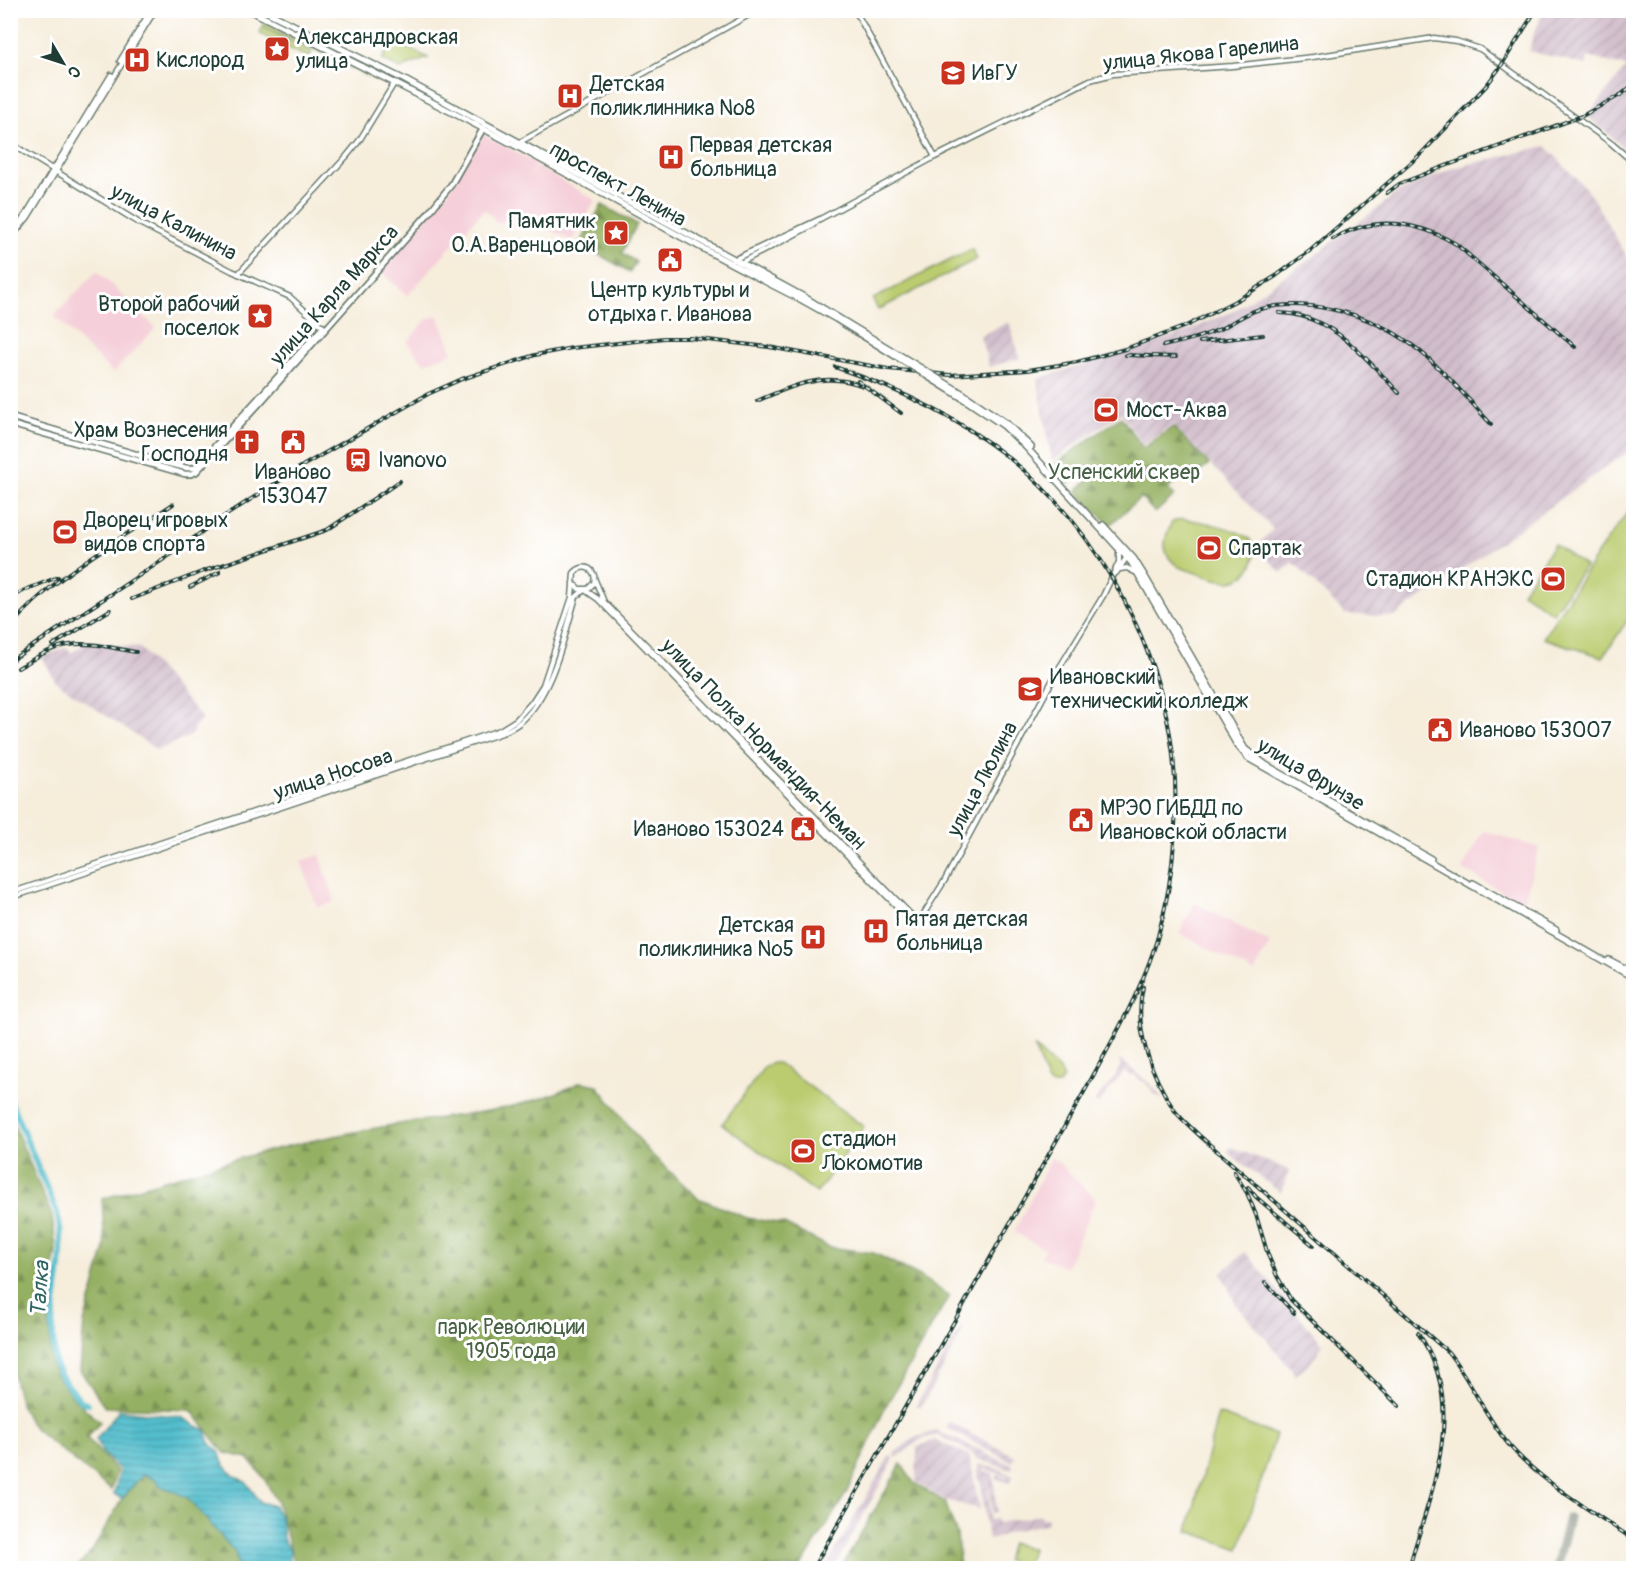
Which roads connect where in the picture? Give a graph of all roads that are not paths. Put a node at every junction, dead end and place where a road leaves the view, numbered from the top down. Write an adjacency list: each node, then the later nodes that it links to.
1 (153, 10): 12 (main road)
2 (249, 10): 6 (highway, проспект Ленина)
3 (263, 10): 7 (highway, проспект Ленина)
4 (758, 10): 9 (main road)
5 (855, 10): 10 (main road)
6 (395, 82): 7 (highway, проспект Ленина); 16 (main road)
7 (484, 127): 9 (highway, проспект Ленина); 17 (main road, улица Карла Маркса)
8 (10, 143): 12 (main road, улица Калинина)
9 (517, 144): 15 (highway, проспект Ленина)
10 (935, 157): 11 (main road, улица Якова Гарелина); 15 (main road, улица Якова Гарелина)
11 (1634, 164)
12 (54, 170): 13 (main road); 14 (main road); 16 (main road, улица Калинина)
13 (10, 234)
14 (10, 239)
15 (734, 263): 18 (highway, проспект Ленина, bridge)
16 (238, 274): 17 (main road, улица Калинина)
17 (324, 329): 25 (main road, улица Карла Маркса)
18 (964, 397): 26 (highway, улица Фрунзе)
19 (10, 417): 21 (main road)
20 (10, 424): 22 (main road)
21 (46, 427): 22 (main road); 23 (main road)
22 (45, 434): 24 (main road)
23 (108, 446): 24 (main road); 25 (main road)
24 (106, 452): 25 (main road)
25 (191, 472)
26 (1120, 547): 27 (highway, улица Фрунзе); 28 (main road, улица Люлина); 31 (highway, улица Фрунзе)
27 (1127, 557): 28 (main road); 29 (main road); 31 (highway, улица Фрунзе)
28 (1119, 560): 30 (main road, улица Люлина)
29 (1117, 572): 30 (main road); 31 (main road)
30 (1112, 579): 41 (main road, улица Люлина)
31 (1144, 579): 45 (highway, улица Фрунзе)
32 (595, 580): 33 (main road); 34 (main road); 36 (main road, улица Полка Нормандия-Неман)
33 (573, 583): 34 (main road); 35 (main road, улица Носова)
34 (585, 590): 35 (main road, улица Носова); 36 (main road, улица Полка Нормандия-Неман)
35 (565, 628): 38 (main road, улица Носова)
36 (778, 781): 37 (main road, улица Полка Нормандия-Неман)
37 (814, 819): 42 (main road, улица Полка Нормандия-Неман); 44 (main road, улица Полка Нормандия-Неман)
38 (199, 832): 39 (main road, улица Носова); 40 (main road, улица Носова)
39 (10, 893)
40 (10, 898)
41 (934, 898): 43 (main road, улица Люлина); 44 (main road, улица Люлина)
42 (908, 913): 43 (main road); 44 (main road, улица Полка Нормандия-Неман)
43 (925, 913): 44 (main road, улица Люлина)
44 (918, 926)
45 (1634, 975)

